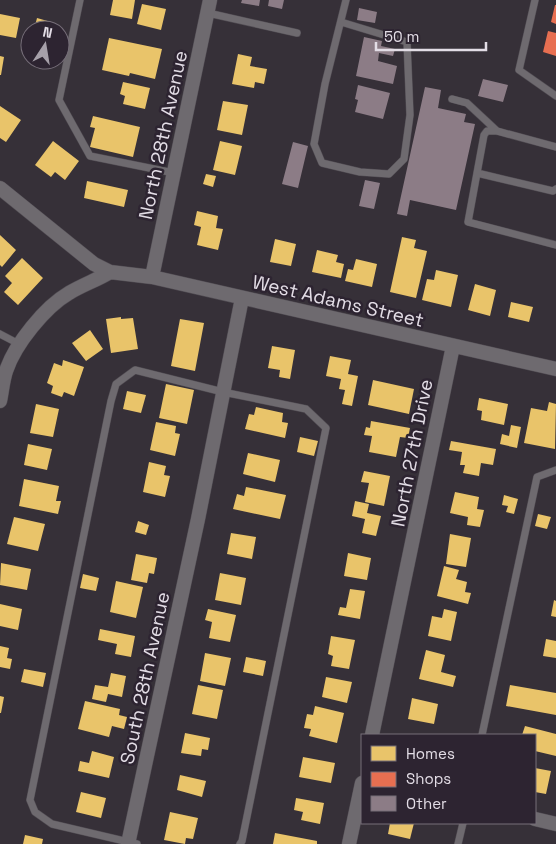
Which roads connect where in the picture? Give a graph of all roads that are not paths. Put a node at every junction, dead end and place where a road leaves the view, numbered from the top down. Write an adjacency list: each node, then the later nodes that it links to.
1 (80, 0): 11 (lane)
2 (346, 0): 5 (lane)
3 (535, 0): 7 (lane)
4 (209, 7): 6 (lane); 11 (street, North 28th Avenue)
5 (341, 22): 5 (lane)
6 (297, 33)
7 (556, 96)
8 (452, 99): 9 (lane)
9 (497, 131): 10 (lane); 12 (lane)
10 (556, 147)
11 (175, 173): 17 (street, North 28th Avenue)
12 (477, 173): 14 (lane); 15 (lane)
13 (0, 188): 16 (street, West Adams Street)
14 (556, 190)
15 (556, 245)
16 (110, 272): 17 (street, West Adams Street); 20 (street)
17 (152, 277): 18 (street, West Adams Street)
18 (242, 298): 21 (street, West Adams Street); 23 (street)
19 (0, 334): 20 (lane)
20 (19, 344): 24 (street)
21 (453, 346): 22 (street, West Adams Street); 26 (street, North 27th Drive)
22 (556, 369)
23 (223, 392): 32 (street, South 28th Avenue); 32 (lane); 33 (lane)
24 (0, 401)
25 (556, 470): 27 (lane)
26 (372, 734)
27 (482, 734)
28 (361, 788): 34 (street)
29 (536, 819): 31 (street)
30 (463, 824): 35 (lane)
31 (556, 824)
32 (131, 843)
33 (240, 844)
34 (349, 844)
35 (458, 844)

